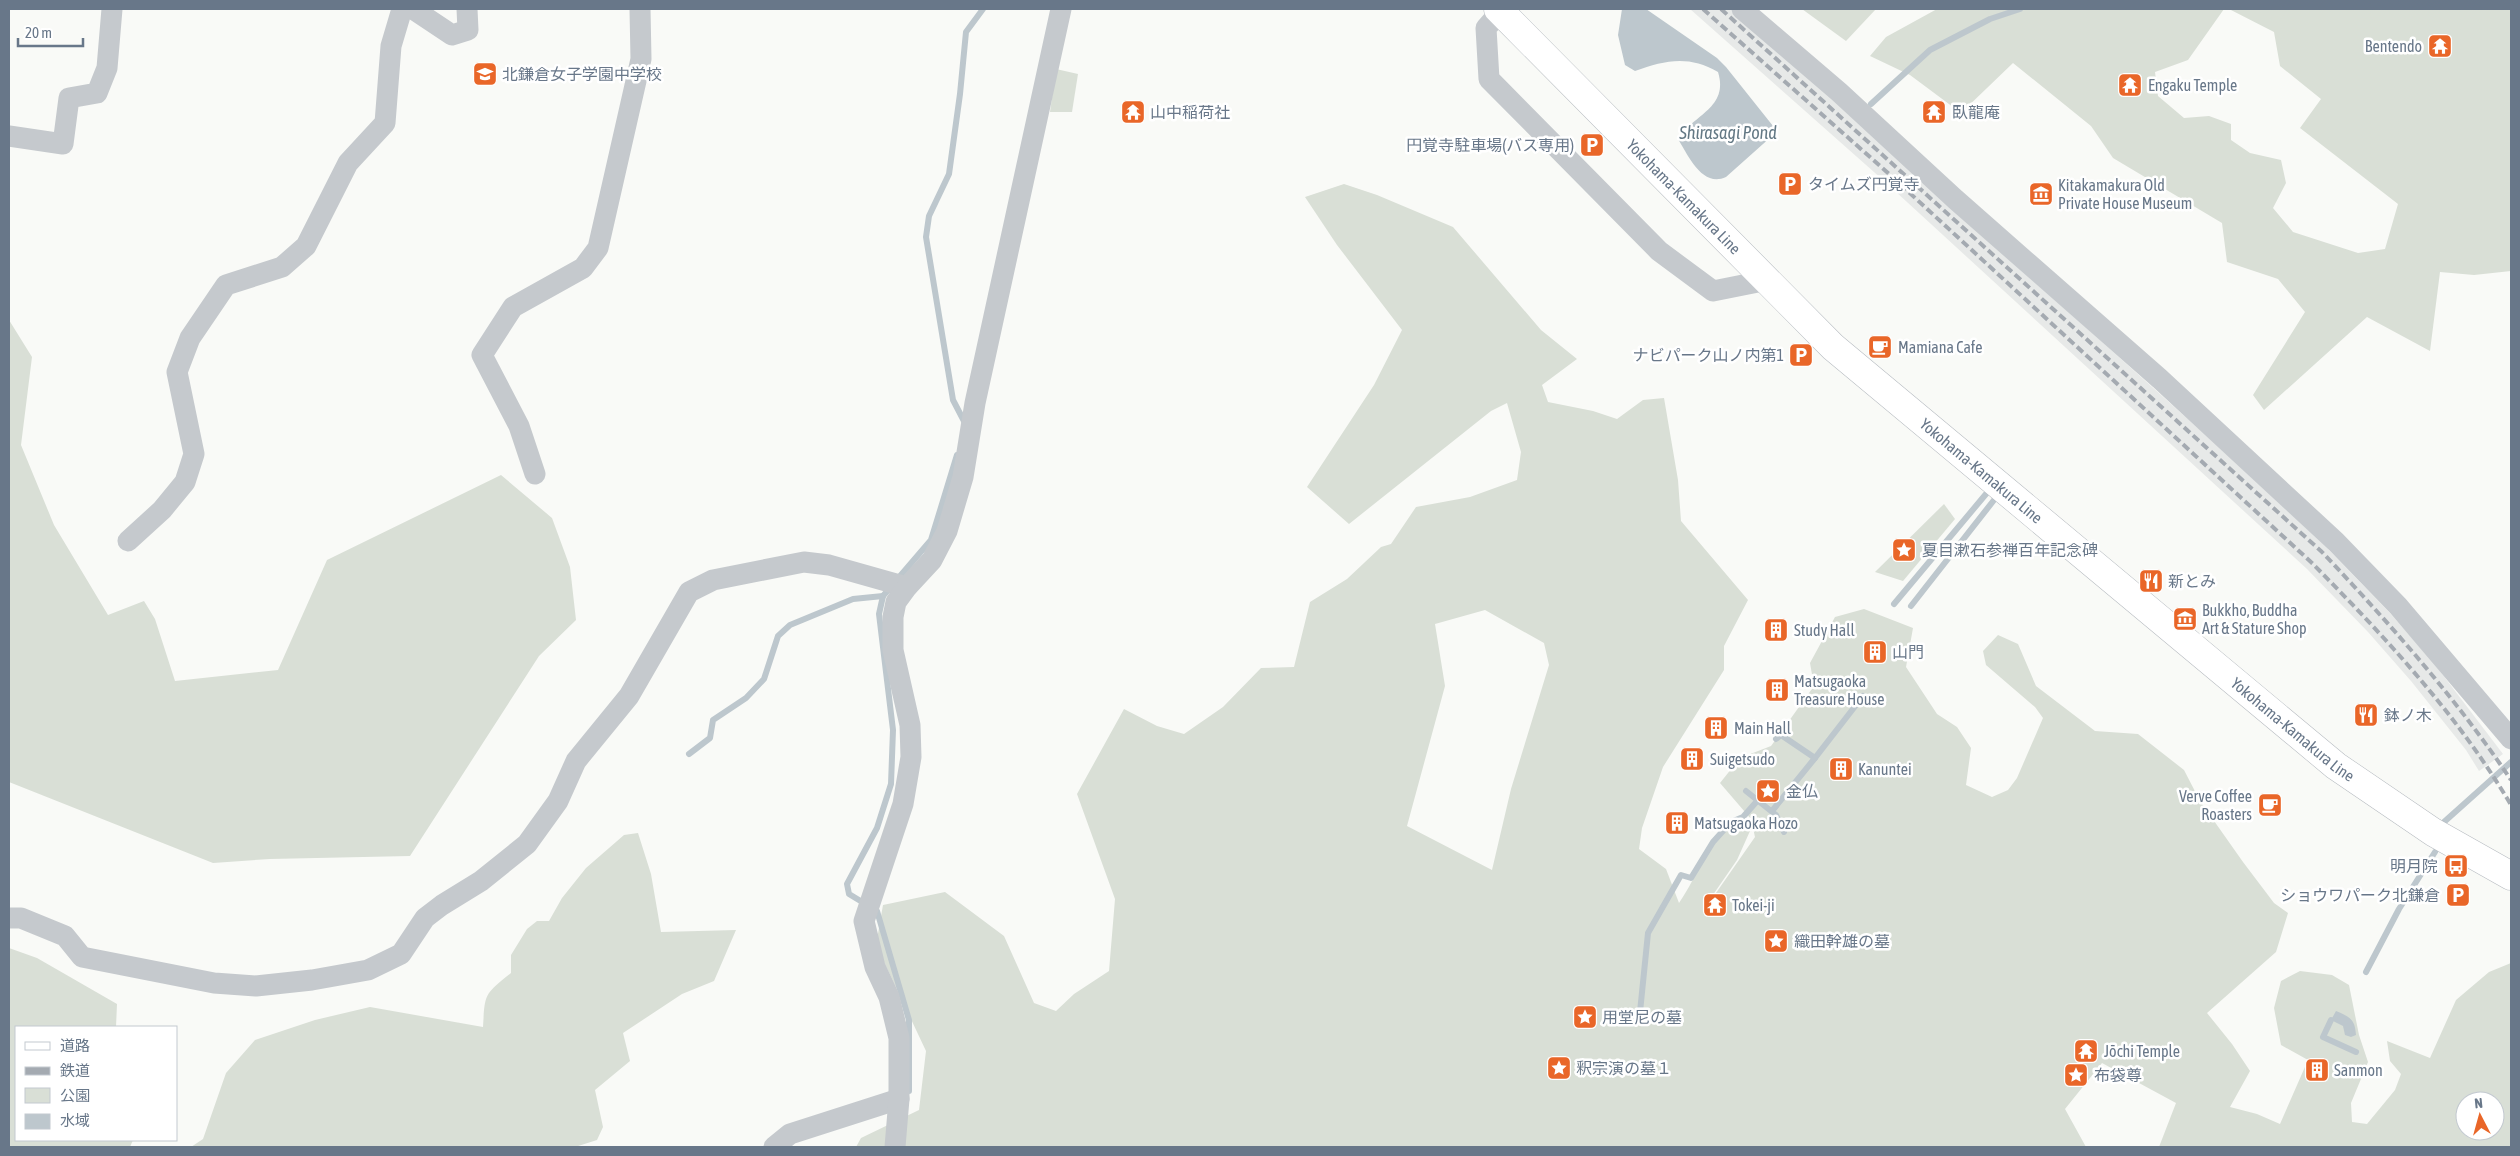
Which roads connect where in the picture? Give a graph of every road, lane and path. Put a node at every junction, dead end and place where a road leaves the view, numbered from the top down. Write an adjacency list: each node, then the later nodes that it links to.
1 (112, 9): 9 (street)
2 (402, 9): 12 (street)
3 (413, 9): 4 (street)
4 (467, 9)
5 (640, 9): 11 (street)
6 (1061, 9): 13 (street)
7 (1742, 9): 14 (street)
8 (1499, 10): 10 (main road, Yokohama-Kamakura Line); 10 (street)
9 (9, 136)
10 (1768, 280): 15 (main road, Yokohama-Kamakura Line)
11 (535, 474)
12 (128, 540)
13 (907, 587): 16 (street); 17 (street)
14 (2511, 739)
15 (2511, 876)
16 (9, 918)
17 (899, 1099): 18 (street); 19 (street)
18 (774, 1147)
19 (895, 1147)

